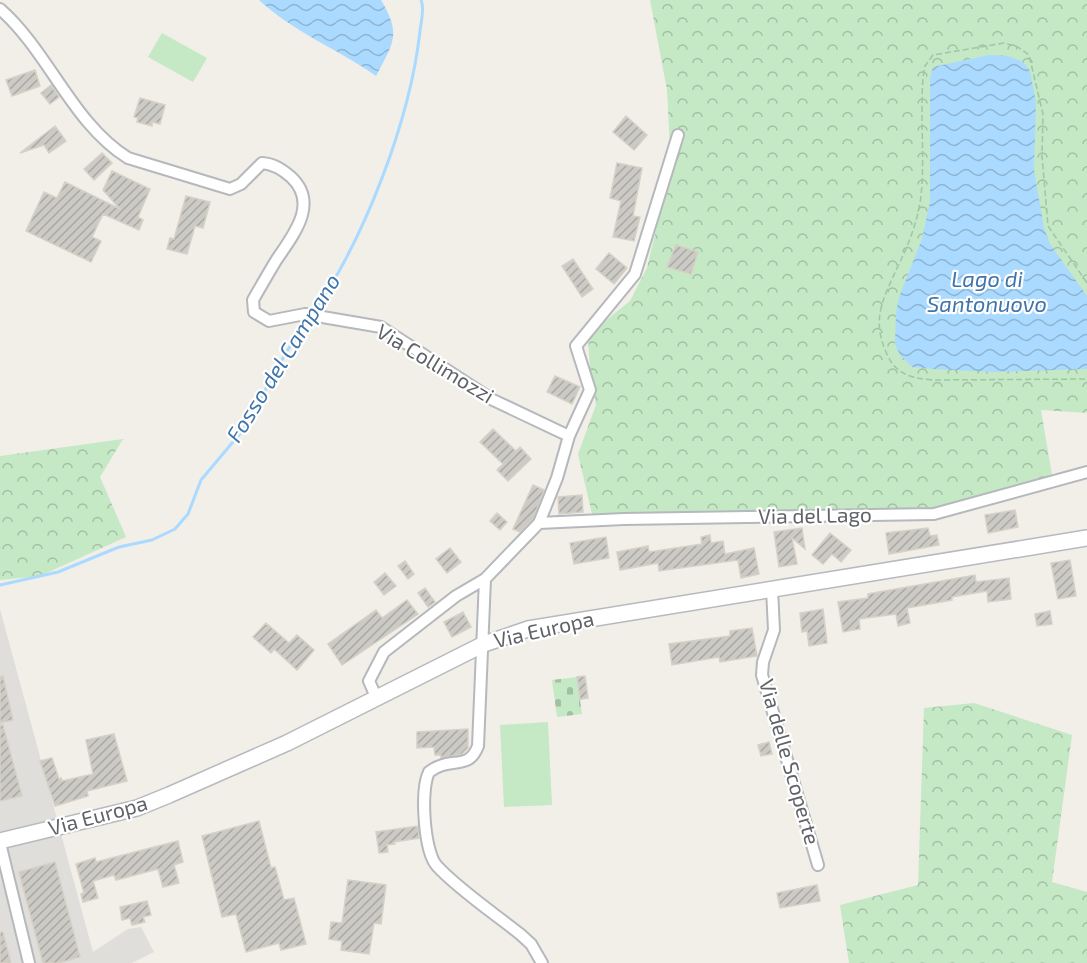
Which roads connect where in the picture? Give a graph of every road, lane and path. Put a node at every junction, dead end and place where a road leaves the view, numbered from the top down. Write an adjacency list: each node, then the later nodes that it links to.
1 (0, 9): 5 (street, Via Collimozzi)
2 (678, 135): 5 (street)
3 (1087, 283): 4 (path)
4 (1087, 379)
5 (569, 436): 7 (street)
6 (1087, 472): 7 (street, Via del Lago)
7 (539, 523): 9 (street)
8 (1087, 538): 10 (main road, Via Europa)
9 (484, 579): 11 (street); 12 (street)
10 (772, 589): 11 (main road, Via Europa); 14 (street, Via delle Scoperte)
11 (484, 644): 12 (main road, Via Europa); 16 (street)
12 (377, 699): 13 (main road, Via Europa)
13 (0, 842): 15 (street)
14 (818, 866)
15 (29, 963)
16 (542, 963)

